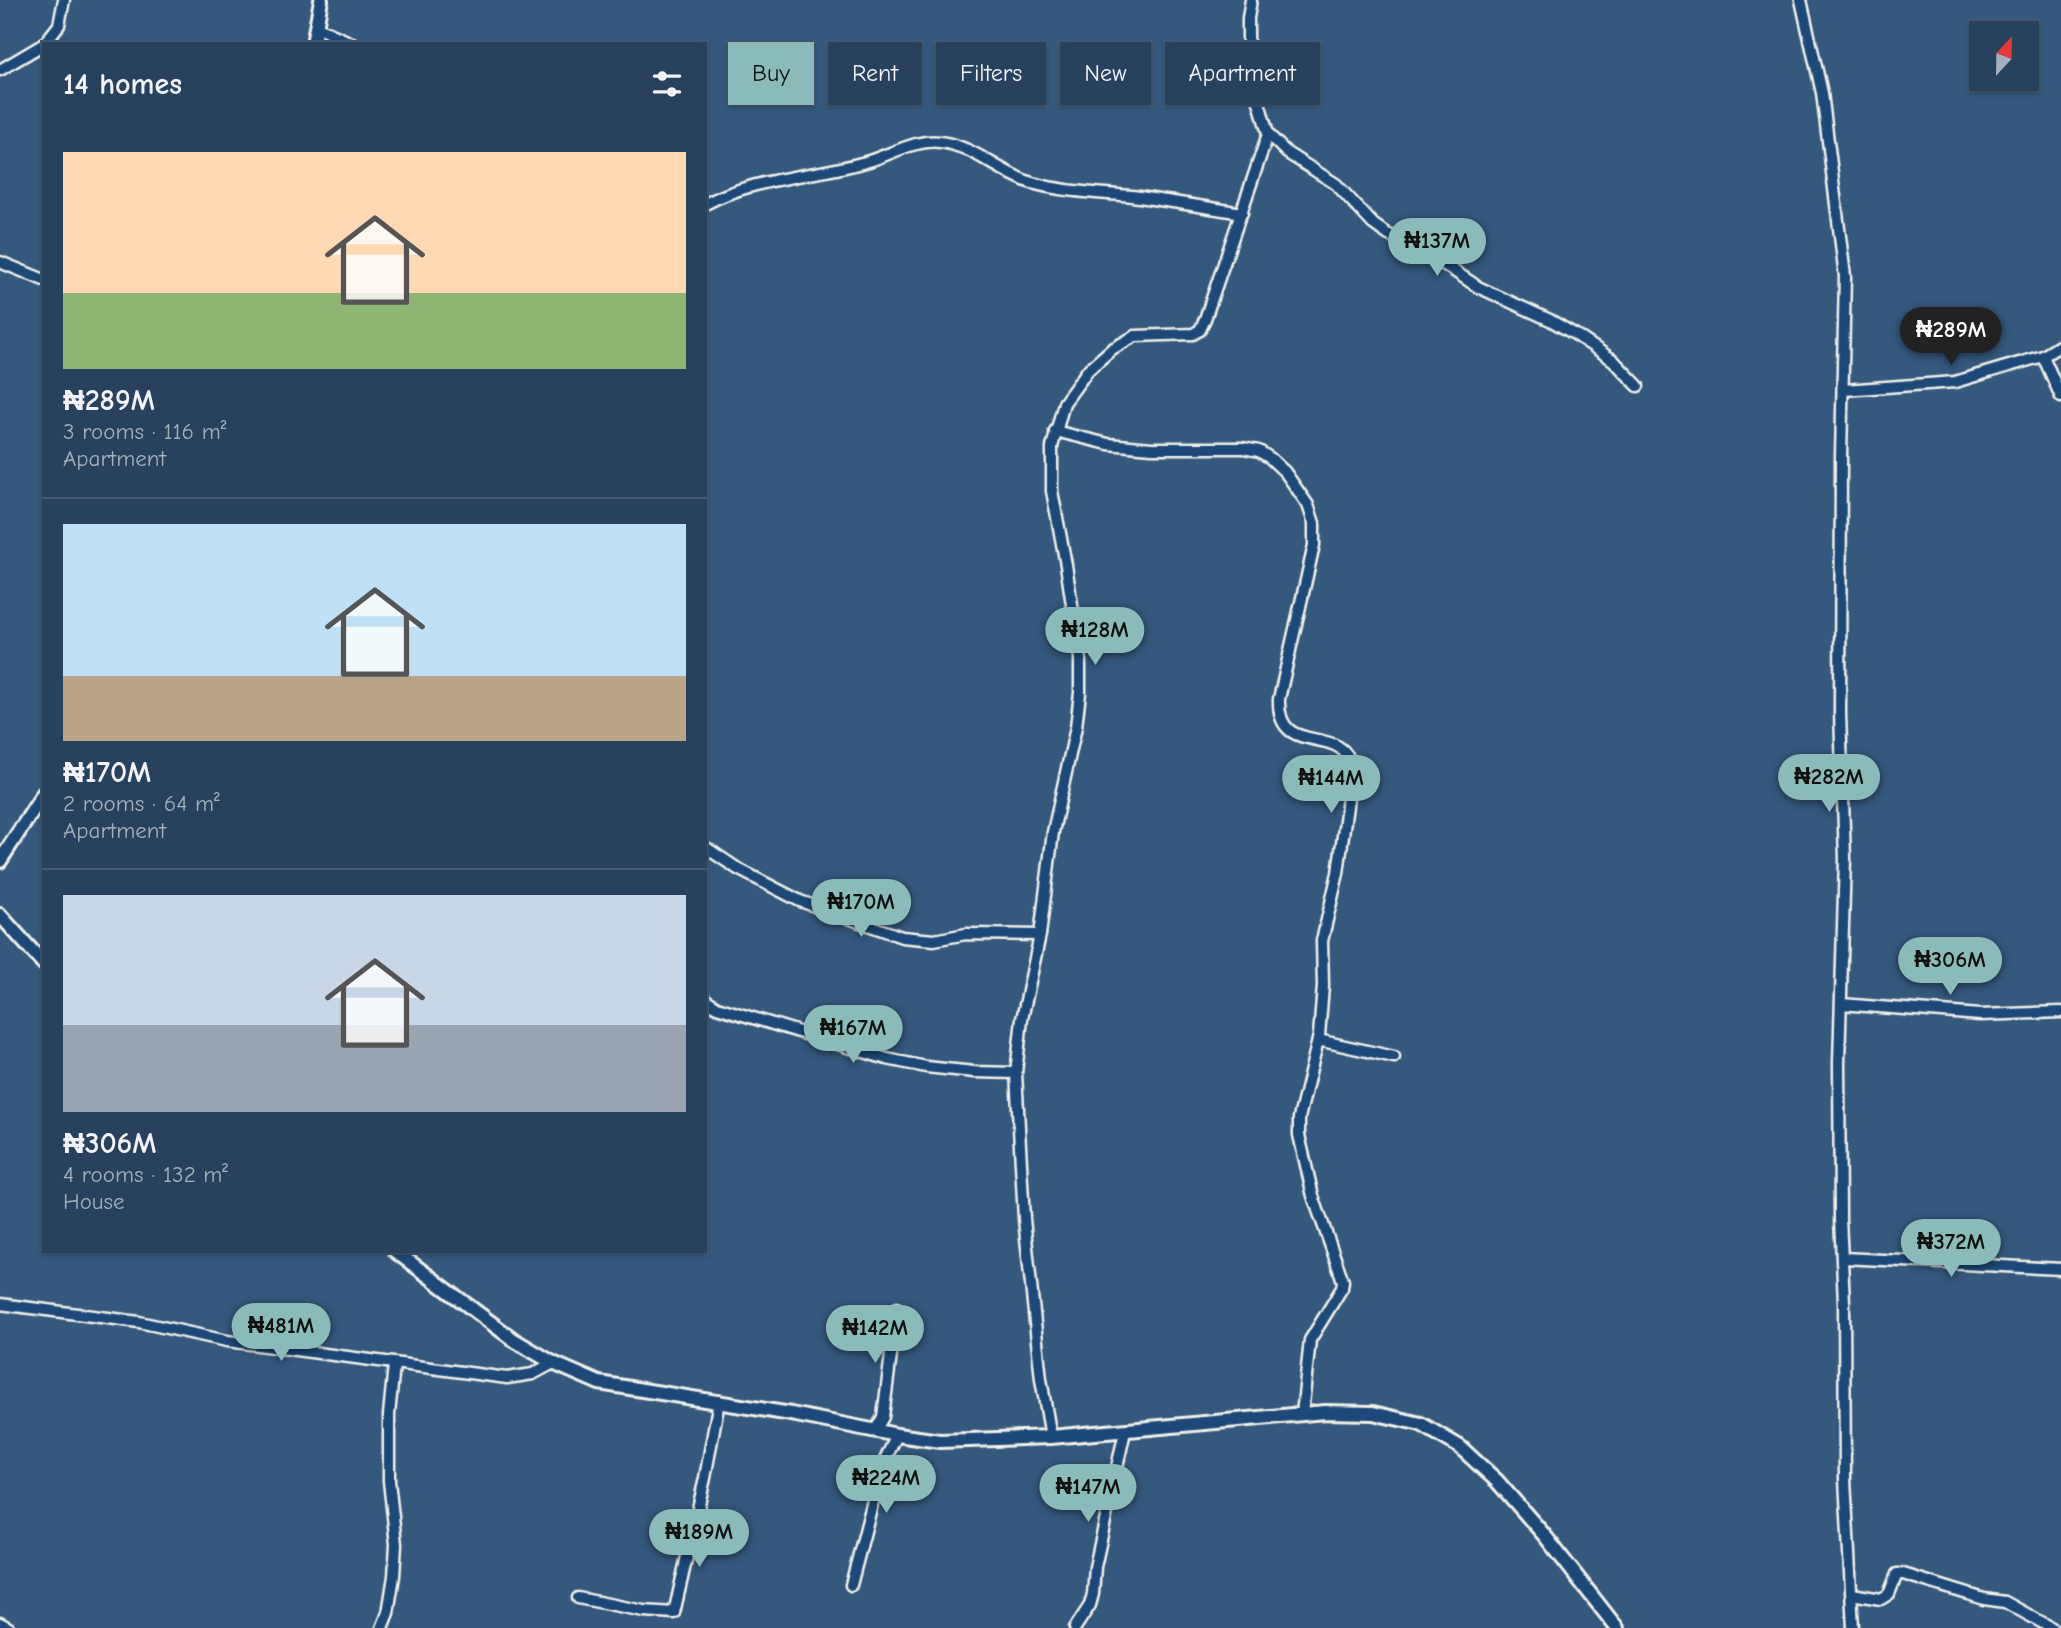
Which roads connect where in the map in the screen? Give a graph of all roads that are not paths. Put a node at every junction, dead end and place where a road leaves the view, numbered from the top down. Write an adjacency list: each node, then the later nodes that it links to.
1 (64, 0): 6 (street)
2 (321, 0): 5 (main road)
3 (1251, 0): 11 (street)
4 (1801, 0): 19 (street)
5 (316, 27): 7 (main road); 8 (street)
6 (46, 42)
7 (313, 42)
8 (350, 42)
9 (42, 45): 10 (street)
10 (0, 70)
11 (1268, 134): 13 (street); 18 (street)
12 (707, 203): 13 (street)
13 (1242, 213): 21 (street)
14 (0, 262): 15 (street)
15 (42, 279)
16 (2061, 345): 17 (street)
17 (2043, 356): 19 (street); 20 (street)
18 (1639, 386)
19 (1844, 390): 29 (street)
20 (2061, 397)
21 (1055, 432): 26 (street); 31 (street)
22 (42, 796): 24 (main road)
23 (707, 848): 26 (street)
24 (0, 860)
25 (0, 915): 27 (main road)
26 (1040, 935): 33 (street)
27 (42, 962)
28 (707, 1000): 33 (street)
29 (1841, 1004): 30 (street); 35 (street)
30 (2061, 1012)
31 (1318, 1040): 32 (street); 42 (street)
32 (1394, 1057)
33 (1016, 1073): 46 (street)
34 (399, 1253): 39 (main road)
35 (1843, 1258): 36 (street); 48 (street)
36 (2061, 1269)
37 (0, 1304): 40 (street)
38 (897, 1308): 43 (street)
39 (553, 1363): 40 (street); 41 (main road)
40 (394, 1365): 52 (street)
41 (719, 1401): 43 (main road); 49 (street)
42 (1302, 1414): 44 (main road); 54 (main road)
43 (875, 1431): 45 (main road)
44 (1125, 1431): 46 (main road); 53 (street)
45 (897, 1435): 46 (main road); 47 (street)
46 (1051, 1437)
47 (851, 1585)
48 (1852, 1594): 55 (street); 56 (street)
49 (578, 1598)
50 (0, 1623): 51 (street)
51 (9, 1628)
52 (382, 1628)
53 (1075, 1628)
54 (1617, 1628)
55 (1853, 1628)
56 (2052, 1628)

